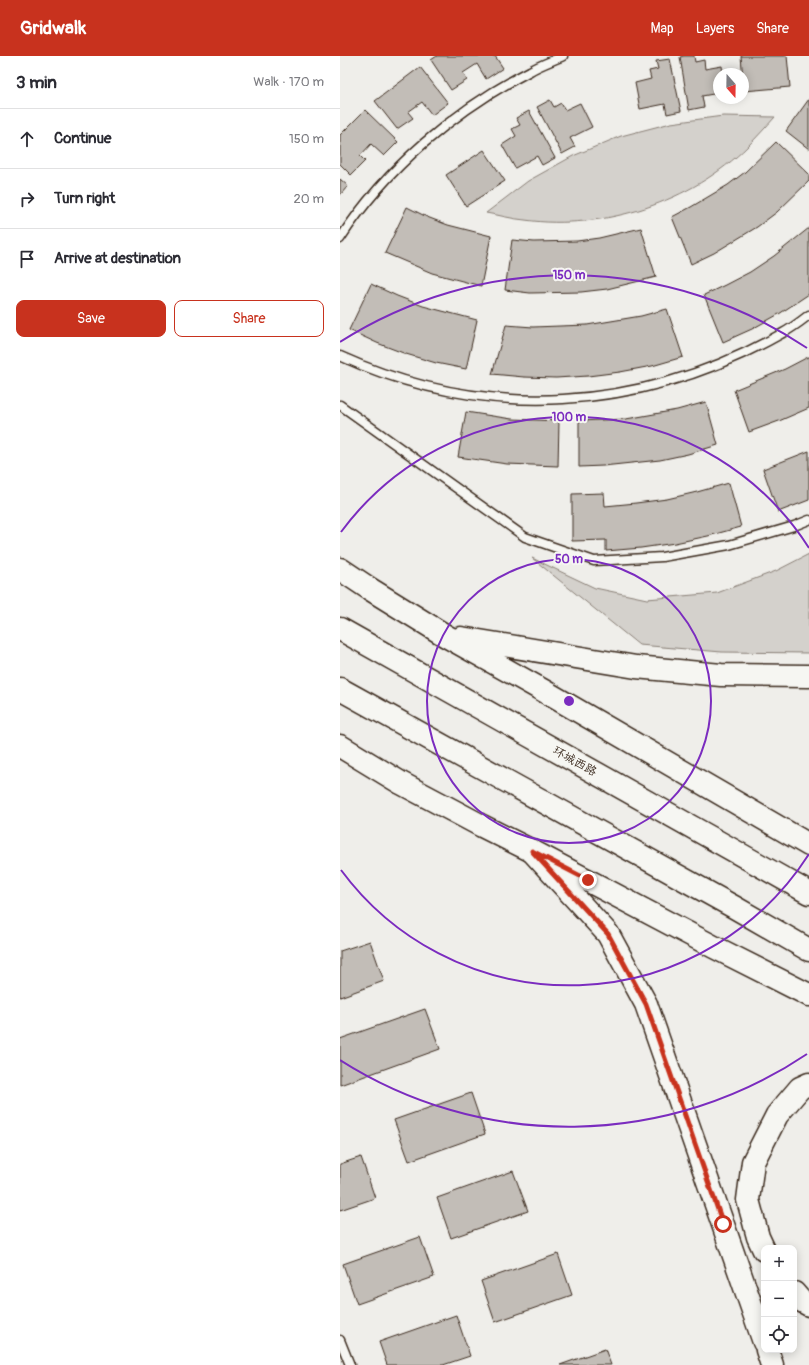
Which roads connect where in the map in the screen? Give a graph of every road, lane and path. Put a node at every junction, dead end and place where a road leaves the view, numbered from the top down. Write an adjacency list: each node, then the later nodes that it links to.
1 (563, 56): 2 (lane)
2 (340, 239)
3 (809, 315): 4 (lane)
4 (340, 356)
5 (340, 405): 6 (lane)
6 (809, 520)
7 (340, 569): 9 (main road)
8 (340, 629): 15 (main road, 环城西路)
9 (446, 636): 10 (main road); 13 (main road)
10 (809, 676)
11 (340, 689): 16 (main road)
12 (340, 746): 14 (main road)
13 (809, 844)
14 (532, 851): 17 (main road); 22 (main road)
15 (809, 893)
16 (809, 950)
17 (809, 995)
18 (809, 1084): 19 (main road)
19 (762, 1245)
20 (797, 1296): 21 (main road)
21 (809, 1305)
22 (761, 1333)
23 (340, 1340): 25 (lane)
24 (768, 1353): 26 (main road)
25 (350, 1365)
26 (772, 1365)

